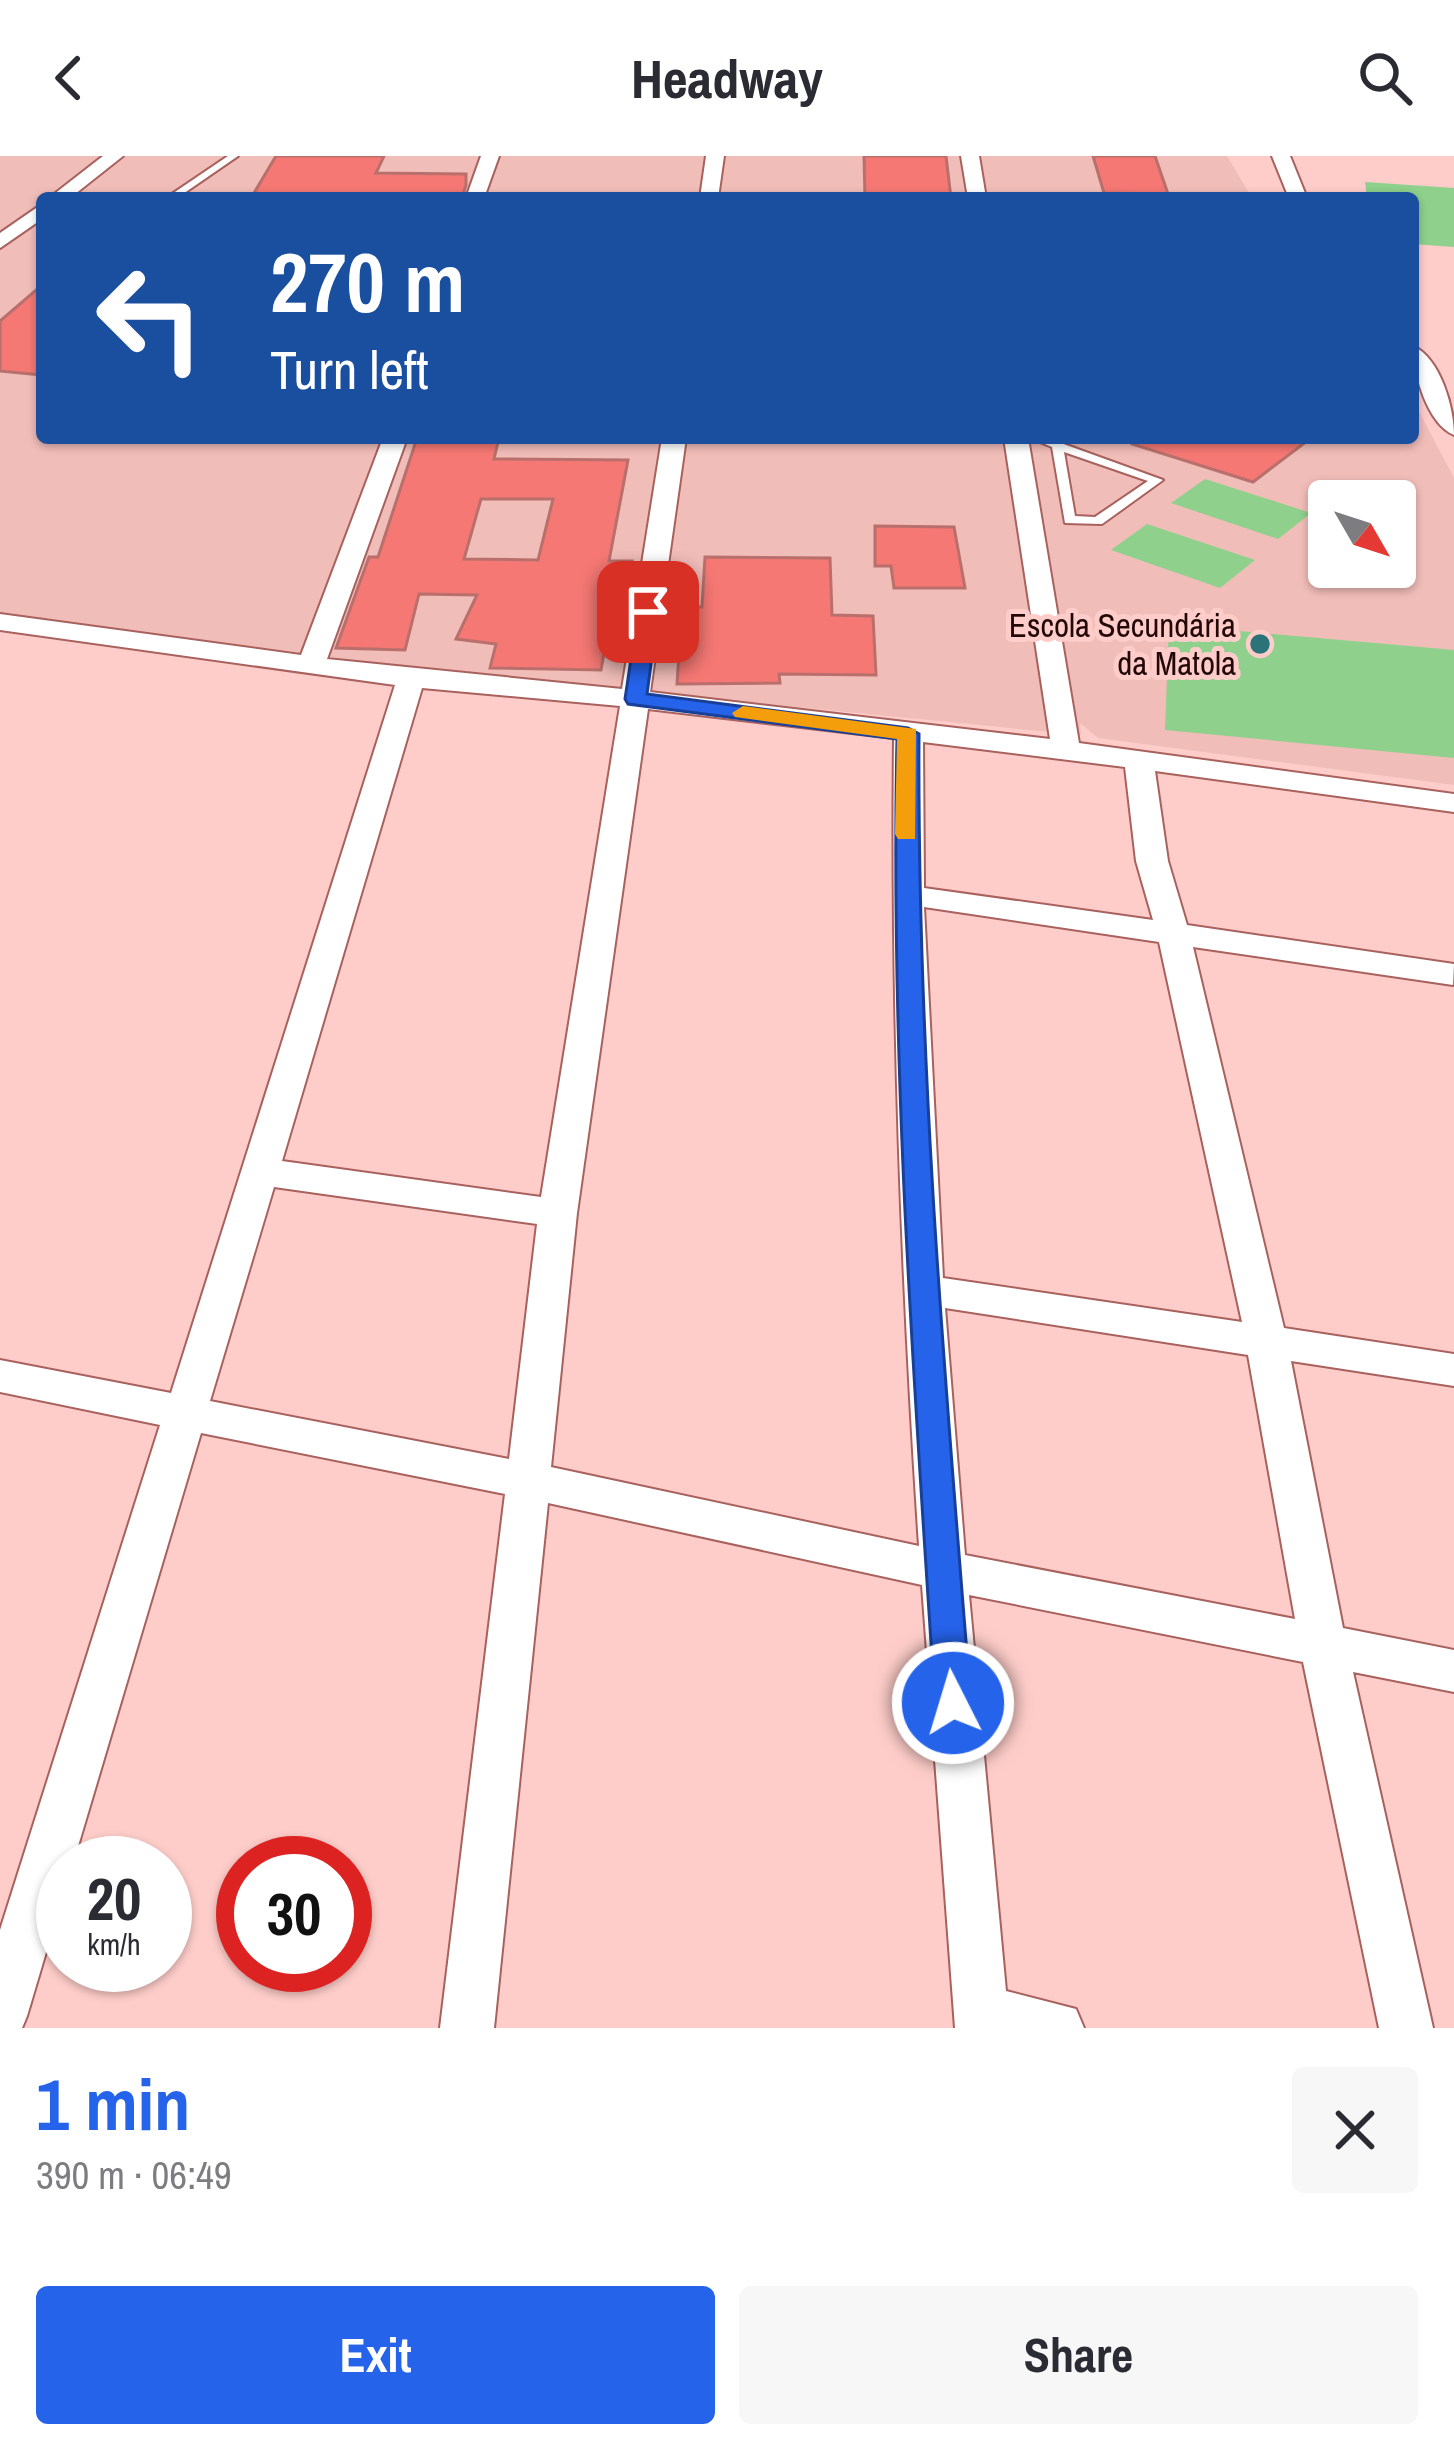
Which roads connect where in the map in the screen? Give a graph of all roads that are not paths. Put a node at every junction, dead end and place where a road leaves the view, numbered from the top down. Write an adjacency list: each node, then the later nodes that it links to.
1 (114, 156): 7 (street)
2 (234, 156): 8 (lane)
3 (490, 156): 9 (street)
4 (715, 156): 10 (street)
5 (970, 156): 11 (street)
6 (1281, 156): 12 (street)
7 (66, 192)
8 (180, 192)
9 (477, 192)
10 (710, 192)
11 (976, 192)
12 (1296, 192)
13 (36, 215): 14 (street)
14 (0, 242)
15 (1419, 363): 16 (street)
16 (1454, 428)
17 (393, 444): 23 (street)
18 (673, 444): 25 (street)
19 (1017, 444): 27 (street)
20 (1052, 444): 21 (lane)
21 (1057, 446): 21 (lane)
22 (0, 622): 23 (street)
23 (310, 665): 24 (street)
24 (411, 679): 25 (street); 33 (street)
25 (636, 699): 26 (street); 34 (street)
26 (908, 734): 27 (street); 30 (street)
27 (1066, 750): 28 (street)
28 (1139, 761): 29 (street); 31 (street)
29 (1454, 802)
30 (906, 896): 31 (street); 35 (street)
31 (1173, 937): 32 (street); 36 (street)
32 (1454, 972)
33 (257, 1171): 34 (street); 39 (street)
34 (558, 1213): 40 (street)
35 (923, 1290): 36 (street); 41 (street)
36 (1267, 1345): 37 (street); 42 (street)
37 (1454, 1370)
38 (0, 1376): 39 (street)
39 (187, 1416): 40 (street); 44 (street)
40 (526, 1480): 41 (street); 46 (street)
41 (941, 1570): 42 (street); 45 (street)
42 (1323, 1645): 43 (street); 48 (street)
43 (1454, 1671)
44 (0, 2016)
45 (982, 2020): 47 (street)
46 (467, 2028)
47 (1057, 2028)
48 (1406, 2028)

